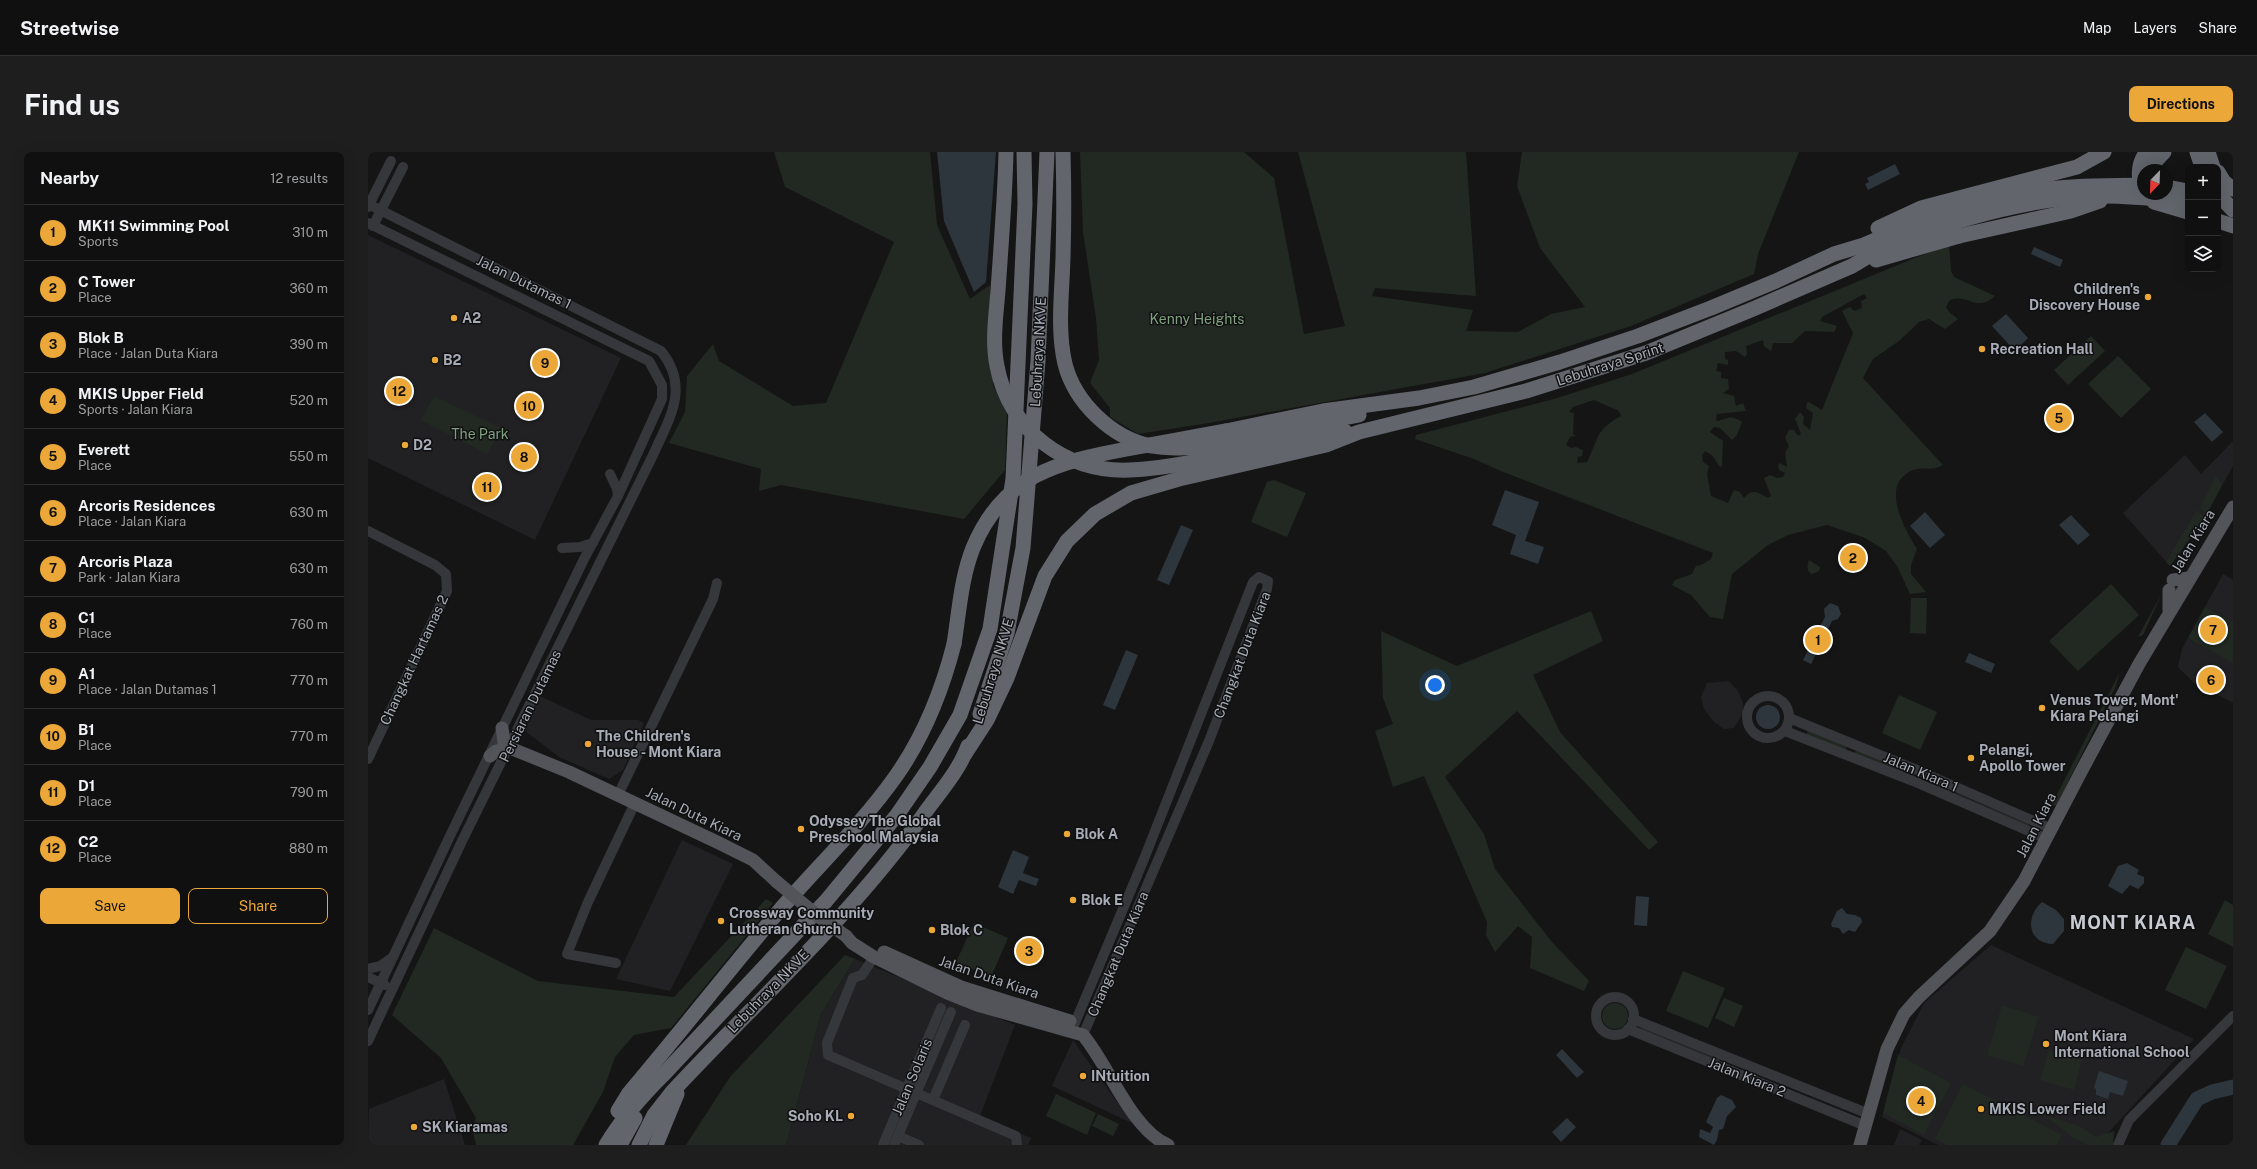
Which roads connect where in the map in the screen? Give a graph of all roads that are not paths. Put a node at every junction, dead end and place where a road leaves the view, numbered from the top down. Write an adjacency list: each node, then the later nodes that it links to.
1 (1006, 152): 50 (highway, bridge)
2 (1024, 152): 94 (highway, Lebuhraya NKVE)
3 (1047, 152): 64 (highway, Lebuhraya NKVE)
4 (1063, 152): 49 (highway)
5 (2104, 152): 45 (highway)
6 (2147, 152): 12 (highway)
7 (2164, 152): 13 (highway)
8 (2197, 152): 14 (highway, bridge)
9 (2207, 152): 15 (highway); 16 (highway)
10 (2219, 152): 17 (highway)
11 (391, 160): 21 (street)
12 (2141, 164)
13 (2153, 164)
14 (2201, 164)
15 (2203, 164)
16 (2212, 164)
17 (2217, 164)
18 (403, 167): 24 (street)
19 (2221, 177): 26 (highway)
20 (2137, 179): 46 (highway, bridge)
21 (381, 180): 24 (street); 34 (street)
22 (2221, 182): 28 (highway)
23 (2137, 185): 45 (highway, bridge)
24 (393, 186): 39 (street)
25 (2173, 188): 27 (highway)
26 (2233, 189)
27 (2185, 190)
28 (2233, 194)
29 (2221, 196): 31 (highway)
30 (2221, 198): 38 (highway, bridge)
31 (2233, 199)
32 (2150, 200): 37 (highway)
33 (2185, 202): 46 (highway, bridge)
34 (368, 205): 39 (street, Jalan Dutamas 1)
35 (2221, 205): 38 (highway)
36 (2221, 208): 38 (highway)
37 (2185, 210)
38 (2233, 210)
39 (381, 211): 43 (street); 47 (street, Jalan Dutamas 1)
40 (2221, 214): 41 (highway)
41 (2233, 216)
42 (2221, 221): 44 (highway)
43 (370, 225): 48 (street, Jalan Dutamas 1)
44 (2233, 226)
45 (1834, 254): 49 (highway, Lebuhraya Sprint)
46 (1852, 266): 50 (highway, Lebuhraya Sprint)
47 (672, 368): 63 (street, Persiaran Dutamas)
48 (658, 374): 52 (street, Persiaran Dutamas)
49 (1419, 398): 94 (highway, bridge)
50 (1359, 432): 64 (highway)
51 (610, 474): 52 (street)
52 (618, 496): 55 (street, Persiaran Dutamas)
53 (2233, 507): 57 (main road, Jalan Kiara)
54 (368, 531): 66 (street, Changkat Hartamas 2)
55 (593, 543): 56 (street); 61 (street, Persiaran Dutamas)
56 (562, 548)
57 (2189, 578): 59 (main road, Jalan Kiara); 59 (main road)
58 (717, 583): 67 (street)
59 (2169, 612): 69 (main road, Jalan Kiara)
60 (1789, 718): 62 (street); 62 (street); 69 (street, Jalan Kiara 1)
61 (502, 728): 63 (main road); 65 (street, Persiaran Dutamas)
62 (1785, 730): 69 (street, Jalan Kiara 1)
63 (510, 748): 65 (main road); 67 (main road, Jalan Duta Kiara); 77 (street, Persiaran Dutamas)
64 (965, 754): 89 (highway, Lebuhraya NKVE)
65 (490, 756): 71 (street, Persiaran Dutamas)
66 (368, 759)
67 (618, 795): 68 (main road, Jalan Duta Kiara)
68 (634, 806): 70 (main road, Jalan Duta Kiara, bridge); 73 (street)
69 (2050, 834): 92 (main road, Jalan Kiara)
70 (846, 936): 72 (main road, Jalan Duta Kiara); 78 (main road, Jalan Duta Kiara)
71 (394, 957): 74 (street); 76 (street, Persiaran Dutamas)
72 (874, 957): 78 (main road, Jalan Duta Kiara); 90 (street)
73 (616, 963)
74 (368, 969)
75 (368, 977): 76 (street)
76 (381, 983): 77 (street); 79 (street, Persiaran Dutamas)
77 (393, 989): 80 (street, Persiaran Dutamas)
78 (954, 989): 87 (main road, Jalan Duta Kiara)
79 (371, 996): 80 (street); 81 (street, Persiaran Dutamas)
80 (386, 1003): 88 (street, Persiaran Dutamas)
81 (368, 1010)
82 (946, 1010): 90 (street, Jalan Solaris)
83 (2233, 1016): 102 (street)
84 (1633, 1019): 86 (street); 86 (street); 92 (street, Jalan Kiara 2)
85 (965, 1025): 91 (street)
86 (1628, 1029): 92 (street, Jalan Kiara 2)
87 (1081, 1032): 87 (street, Changkat Duta Kiara); 100 (main road)
88 (368, 1041)
89 (680, 1083): 95 (highway, Lebuhraya NKVE); 96 (highway)
90 (911, 1091): 91 (street); 93 (street, Jalan Solaris); 97 (street, Jalan Solaris)
91 (933, 1100): 99 (street)
92 (1867, 1120): 101 (main road, Jalan Kiara)
93 (896, 1141): 98 (street)
94 (611, 1145)
95 (639, 1145)
96 (656, 1145)
97 (883, 1145)
98 (919, 1145)
99 (1017, 1145)
100 (1168, 1145)
101 (1860, 1145)
102 (2118, 1145)

